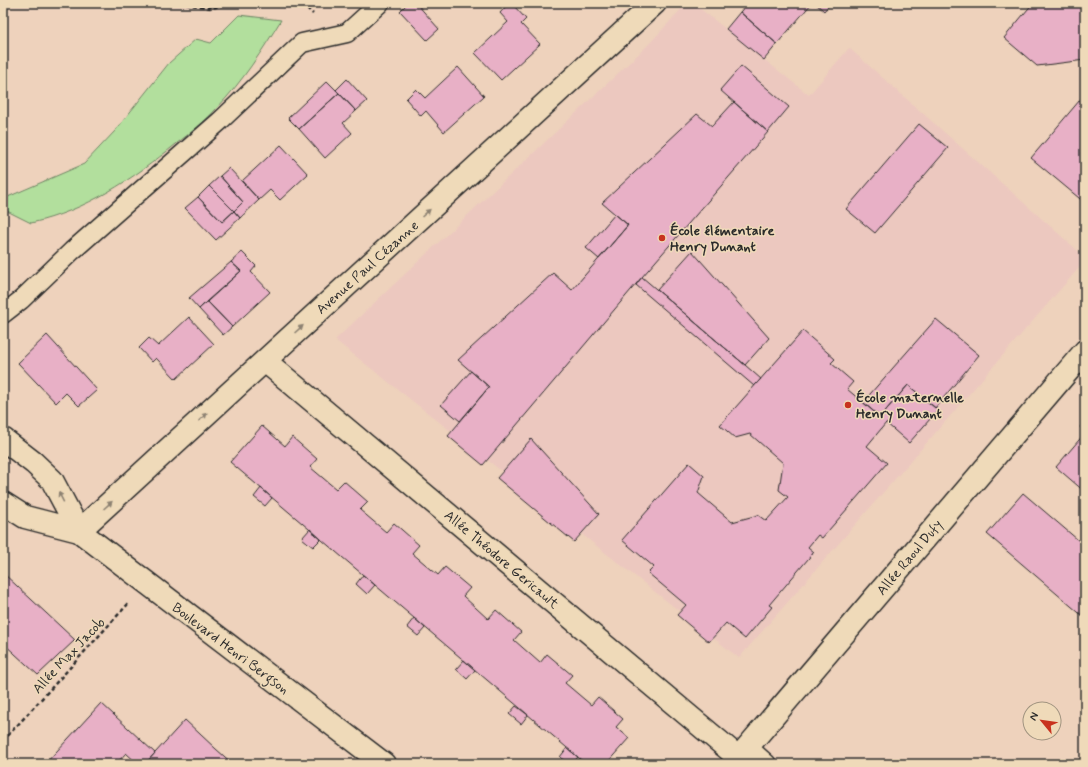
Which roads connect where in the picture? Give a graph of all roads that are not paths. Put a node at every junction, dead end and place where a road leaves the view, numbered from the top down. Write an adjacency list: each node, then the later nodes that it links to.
1 (380, 3): 3 (lane)
2 (655, 3): 5 (street, Avenue Paul Cézanne, one-way to 2)
3 (3, 314)
4 (1085, 351): 9 (street, Allée Raoul Dufy)
5 (265, 361): 8 (street, Avenue Paul Cézanne, one-way to 5); 9 (street, Allée Théodore Gericault)
6 (3, 438): 8 (street, Boulevard Henri Bergson, one-way to 6)
7 (3, 503): 8 (street, Boulevard Henri Bergson)
8 (79, 531): 10 (street, Boulevard Henri Bergson)
9 (740, 756): 11 (lane, Allée Théodore Gericault)
10 (384, 764)
11 (768, 764)

